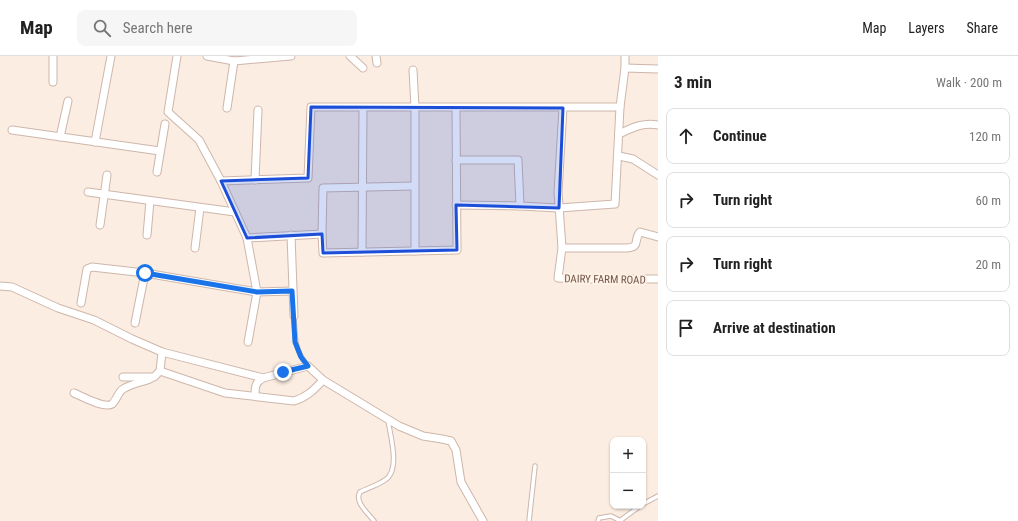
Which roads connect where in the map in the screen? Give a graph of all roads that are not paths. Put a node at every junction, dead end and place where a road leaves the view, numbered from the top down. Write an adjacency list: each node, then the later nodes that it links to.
1 (53, 56): 13 (street)
2 (111, 56): 27 (street)
3 (177, 56): 35 (street)
4 (207, 56): 8 (street)
5 (292, 56): 8 (street)
6 (350, 56): 9 (street)
7 (625, 56): 10 (street)
8 (234, 61): 16 (street)
9 (364, 68)
10 (625, 68): 11 (street); 15 (street)
11 (658, 68)
12 (413, 70): 18 (street)
13 (53, 82)
14 (68, 101): 26 (street)
15 (620, 107): 20 (street); 25 (street)
16 (227, 108)
17 (363, 108): 18 (street); 34 (street); 37 (street)
18 (415, 108): 19 (street); 36 (street)
19 (456, 108): 20 (street); 30 (street)
20 (563, 108): 44 (street)
21 (258, 110): 34 (street)
22 (165, 124): 28 (street)
23 (658, 125): 25 (street)
24 (12, 130): 26 (street)
25 (619, 134): 29 (street)
26 (60, 137): 27 (street)
27 (95, 142): 28 (street)
28 (160, 151): 31 (street)
29 (619, 156): 33 (street); 44 (street)
30 (456, 160): 41 (street); 42 (street)
31 (157, 172)
32 (107, 175): 39 (street)
33 (658, 175)
34 (255, 180): 35 (street)
35 (221, 181): 45 (street)
36 (414, 186): 37 (street); 54 (street)
37 (362, 188): 47 (street); 55 (street)
38 (88, 192): 39 (street)
39 (104, 194): 40 (street); 46 (street)
40 (150, 201): 43 (street); 48 (street)
41 (456, 204): 42 (street); 54 (street)
42 (520, 206): 44 (street)
43 (200, 208): 45 (street); 52 (street)
44 (559, 208): 53 (street)
45 (236, 212): 51 (street)
46 (100, 225)
47 (322, 234): 49 (street); 55 (street)
48 (147, 235)
49 (291, 235): 51 (street); 59 (street)
50 (658, 237): 53 (street)
51 (247, 238): 60 (street)
52 (195, 248)
53 (562, 248): 57 (street, DAIRY FARM ROAD)
54 (415, 251): 55 (street)
55 (362, 252)
56 (145, 273): 60 (street); 61 (street); 63 (street)
57 (658, 279)
58 (0, 286): 65 (street)
59 (292, 291): 60 (street); 62 (street)
60 (257, 292): 64 (street)
61 (81, 303)
62 (294, 316): 66 (lane)
63 (134, 323)
64 (248, 342)
65 (162, 352): 67 (street); 70 (street)
66 (308, 366): 70 (street); 71 (street)
67 (160, 371): 69 (street); 73 (street)
68 (123, 377): 69 (street)
69 (154, 377): 72 (street)
70 (263, 378): 73 (street)
71 (323, 380): 73 (street); 74 (street)
72 (74, 393)
73 (255, 396)
74 (388, 420): 79 (lane); 80 (street)
75 (535, 466): 81 (lane)
76 (658, 496): 77 (lane)
77 (646, 502)
78 (636, 509): 83 (lane)
79 (374, 521)
80 (483, 521)
81 (528, 521)
82 (598, 521): 83 (lane)
83 (621, 521)

